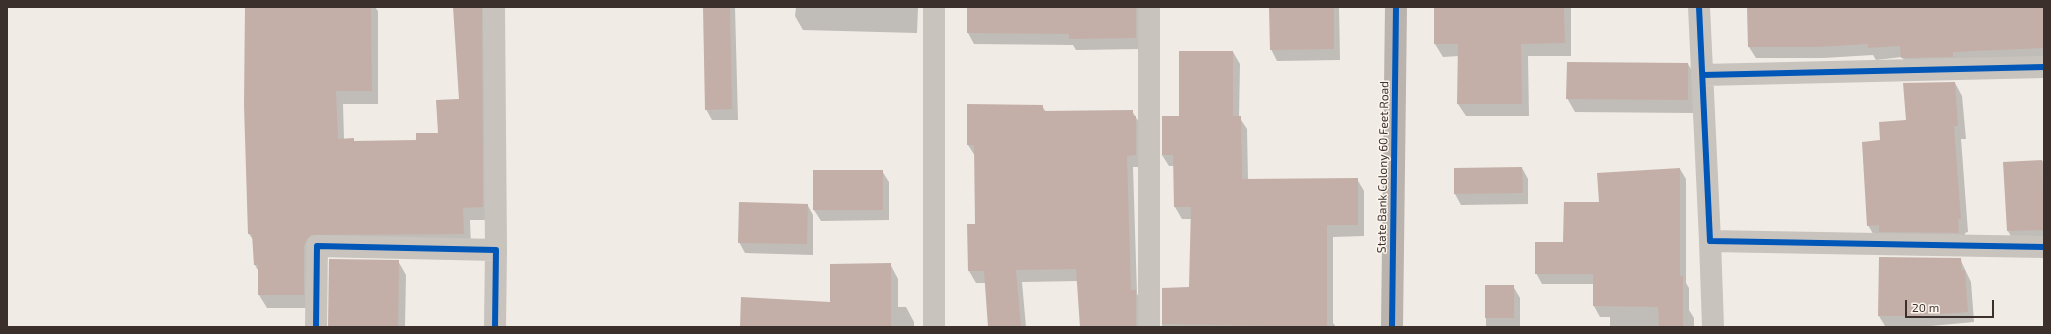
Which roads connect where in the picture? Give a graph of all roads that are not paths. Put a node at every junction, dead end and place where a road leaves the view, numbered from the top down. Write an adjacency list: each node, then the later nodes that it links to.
1 (494, 7): 10 (street)
2 (934, 7): 13 (street)
3 (1149, 7): 14 (street)
4 (1396, 7): 15 (street, State Bank Colony 60 Feet Road)
5 (1699, 7): 7 (street)
6 (2044, 67): 7 (street)
7 (1703, 75): 8 (street)
8 (1710, 241): 9 (street); 16 (street)
9 (2044, 247)
10 (496, 250): 11 (street); 12 (street)
11 (316, 327)
12 (495, 327)
13 (934, 327)
14 (1149, 327)
15 (1392, 327)
16 (1713, 327)

